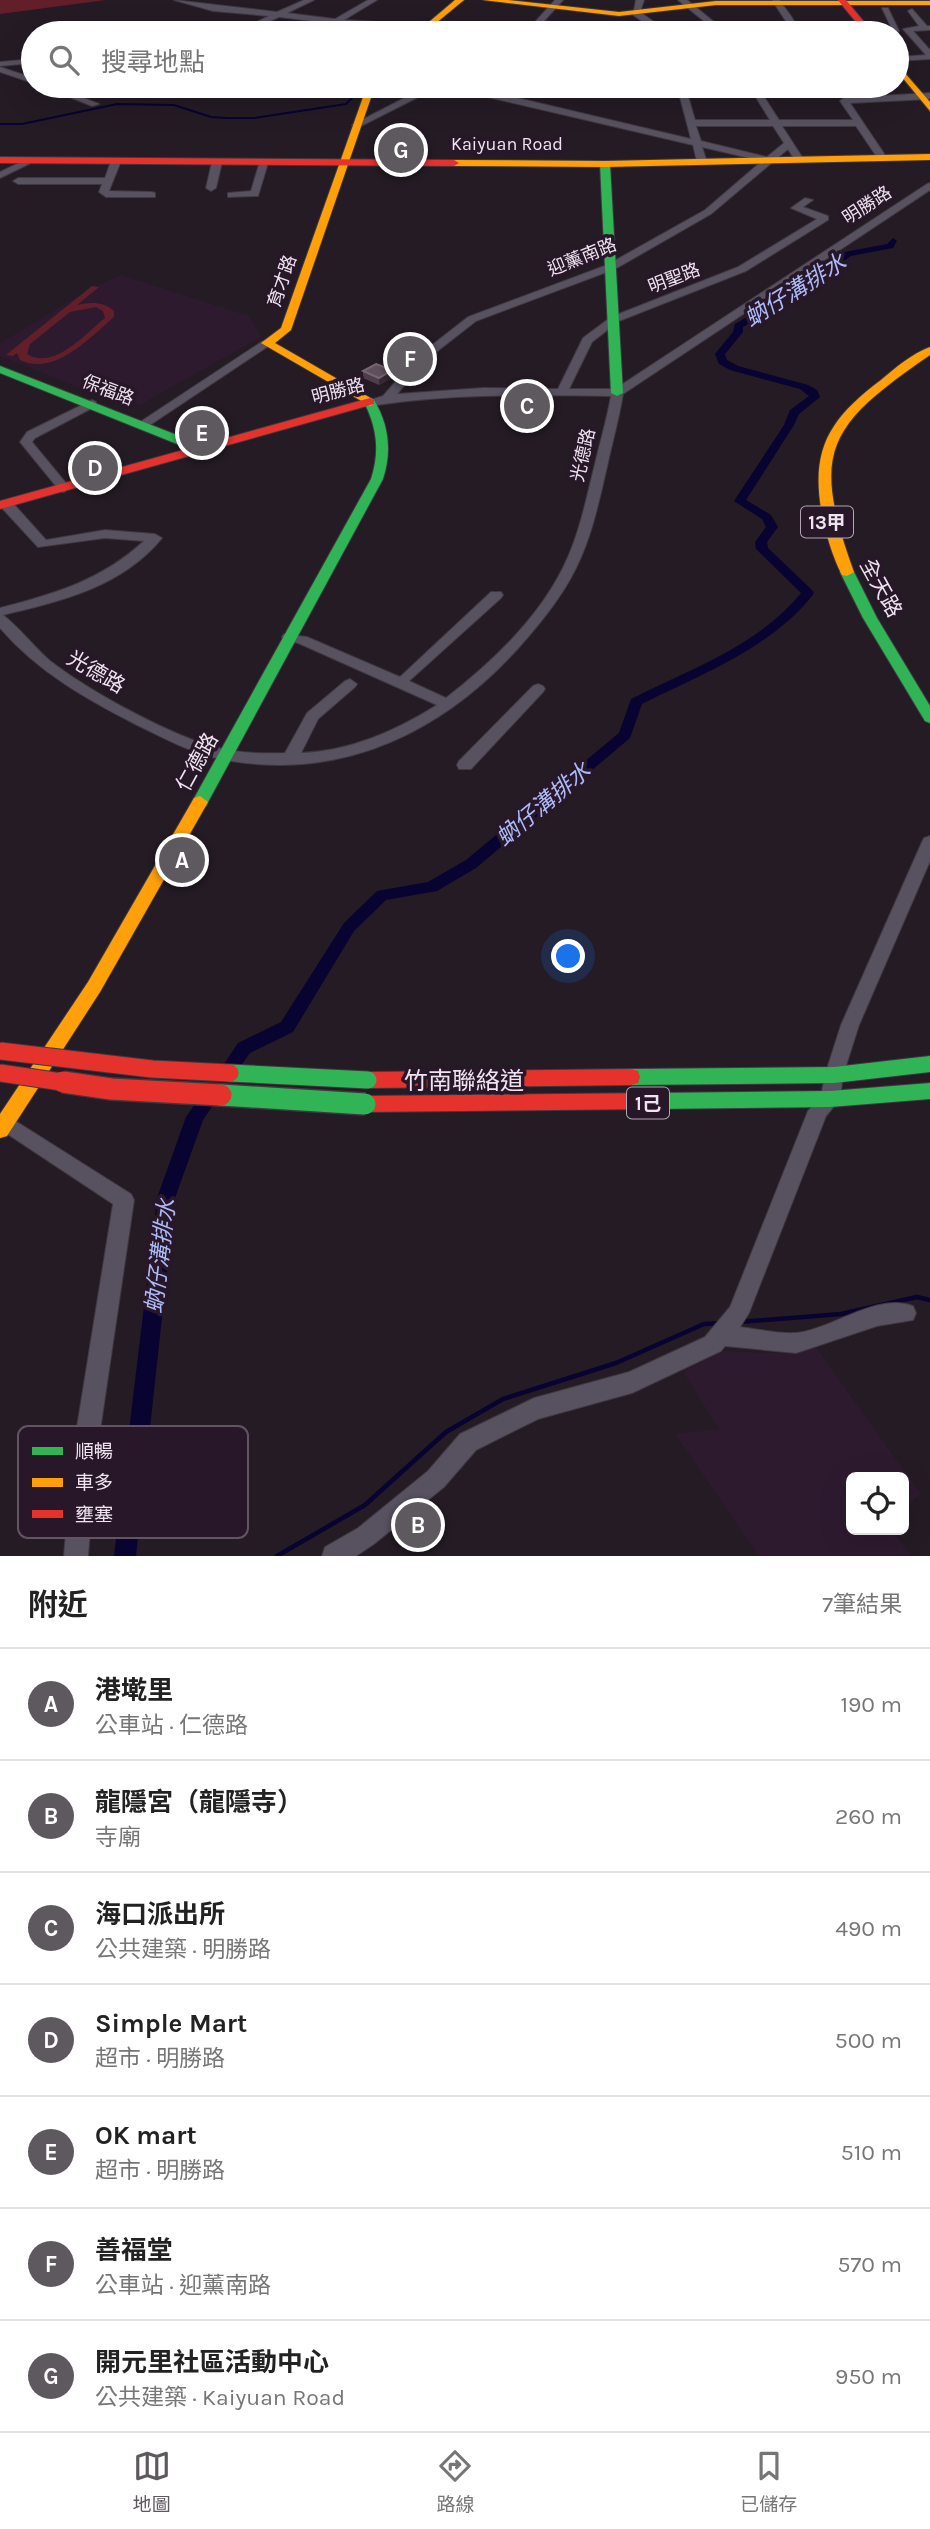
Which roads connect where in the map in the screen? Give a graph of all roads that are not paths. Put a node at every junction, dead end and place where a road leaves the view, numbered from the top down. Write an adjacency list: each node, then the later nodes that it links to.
1 (178, 0): 15 (street)
2 (310, 0): 15 (street)
3 (373, 0): 19 (street)
4 (460, 0): 20 (street)
5 (488, 0): 11 (street)
6 (753, 1): 7 (street); 9 (street)
7 (776, 2): 8 (street); 24 (street)
8 (843, 2): 13 (street); 25 (street)
9 (686, 3): 12 (street); 23 (street)
10 (930, 3): 13 (street)
11 (554, 4): 12 (street); 21 (street)
12 (639, 4): 22 (street)
13 (890, 4)
14 (912, 11): 26 (street)
15 (281, 15): 16 (street); 17 (street)
16 (298, 17): 18 (street); 19 (street)
17 (267, 21)
18 (290, 21)
19 (337, 21)
20 (435, 21)
21 (539, 21)
22 (655, 21)
23 (709, 21)
24 (792, 21)
25 (859, 21)
26 (927, 28): 27 (street)
27 (909, 29)
28 (909, 31): 30 (street)
29 (21, 55): 31 (street)
30 (930, 56): 32 (street)
31 (0, 57)
32 (909, 58)
33 (21, 63): 34 (street)
34 (0, 66): 35 (street)
35 (21, 76)
36 (909, 80): 43 (street)
37 (79, 98): 44 (street)
38 (366, 98): 48 (street, 育才路)
39 (411, 98): 48 (street)
40 (505, 98): 49 (street)
41 (685, 98): 45 (street)
42 (760, 98): 46 (street)
43 (927, 100): 47 (street)
44 (95, 104)
45 (692, 123): 46 (street); 49 (street)
46 (776, 123): 47 (street); 50 (street)
47 (856, 123): 52 (street)
48 (356, 125): 61 (street, 育才路)
49 (698, 143): 55 (street); 59 (street)
50 (789, 143): 55 (street, 迎薰南路); 56 (street)
51 (930, 157): 52 (street, Kaiyuan Road)
52 (882, 158): 56 (street, Kaiyuan Road)
53 (0, 160): 54 (street, Kaiyuan Road)
54 (32, 160): 57 (street, Kaiyuan Road); 63 (street)
55 (770, 160): 56 (street, Kaiyuan Road); 59 (street, Kaiyuan Road); 71 (street, 迎薰南路)
56 (799, 160)
57 (116, 161): 58 (street, Kaiyuan Road); 65 (street)
58 (217, 162): 60 (street, Kaiyuan Road); 67 (street)
59 (702, 162): 62 (street, Kaiyuan Road)
60 (263, 163): 61 (street, Kaiyuan Road); 69 (street)
61 (342, 163): 62 (street, Kaiyuan Road); 73 (street, 育才路)
62 (605, 164): 71 (street, 光德路)
63 (0, 175)
64 (18, 181): 65 (street)
65 (108, 181): 68 (street)
66 (930, 186): 76 (street, 明勝路)
67 (211, 188)
68 (152, 195)
69 (231, 195)
70 (808, 200): 72 (street, 明聖路)
71 (611, 267): 72 (street, 光德路); 78 (street, 迎薰南路)
72 (615, 319): 76 (street, 光德路); 77 (street, 明聖路)
73 (267, 343): 79 (street); 81 (street, 育才路)
74 (930, 350): 93 (street, 全天路 / 13甲)
75 (0, 369): 80 (street, 保福路)
76 (617, 393): 77 (street, 明勝路); 92 (street, 光德路)
77 (561, 394): 78 (street, 明勝路)
78 (388, 397): 79 (street, 明勝路)
79 (370, 402): 82 (street, 明勝路); 88 (street, 仁德路)
80 (92, 404): 81 (street, 保福路); 83 (street)
81 (143, 424): 82 (street, 保福路)
82 (201, 449): 83 (street, 明勝路)
83 (64, 488): 84 (street, 明勝路)
84 (3, 505): 86 (street)
85 (496, 595): 89 (street)
86 (0, 612)
87 (0, 619): 94 (street, 光德路)
88 (289, 637): 92 (street); 94 (street, 仁德路)
89 (407, 677)
90 (350, 684): 95 (street)
91 (538, 689): 96 (street)
92 (450, 705): 95 (street, 光德路)
93 (930, 718)
94 (226, 755): 95 (street, 光德路); 104 (street, 仁德路)
95 (290, 758)
96 (465, 765)
97 (930, 842): 101 (street)
98 (0, 1051): 101 (street, 竹南聯絡道 / 1己, bridge)
99 (930, 1064): 101 (street, 竹南聯絡道 / 1己)
100 (0, 1073): 103 (street, 竹南聯絡道 / 1己, bridge)
101 (834, 1075): 103 (street)
102 (930, 1091): 103 (street, 竹南聯絡道 / 1己)
103 (830, 1099): 106 (street)
104 (3, 1126): 107 (street)
105 (905, 1313): 106 (street)
106 (729, 1327): 110 (street)
107 (89, 1426)
108 (77, 1538): 109 (street)
109 (76, 1556)
110 (334, 1556)

